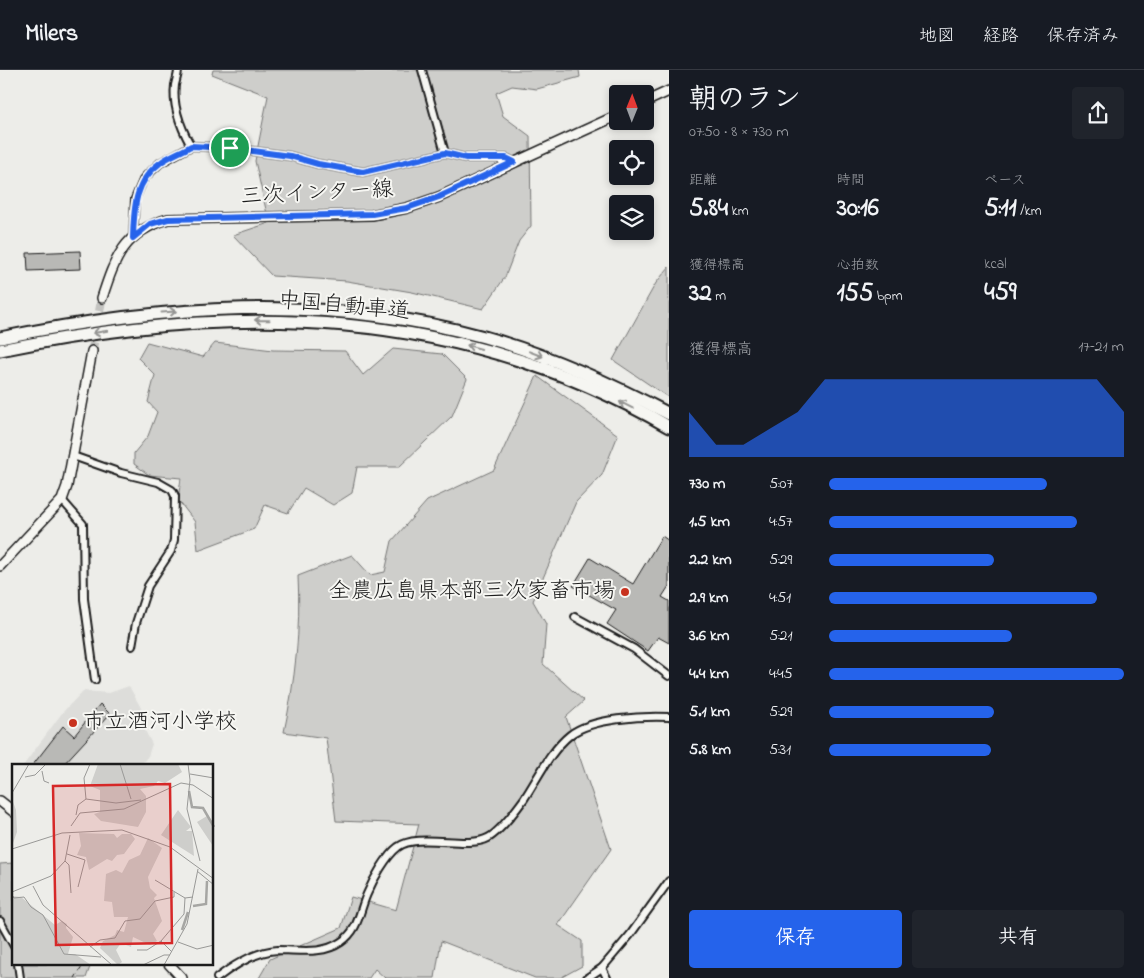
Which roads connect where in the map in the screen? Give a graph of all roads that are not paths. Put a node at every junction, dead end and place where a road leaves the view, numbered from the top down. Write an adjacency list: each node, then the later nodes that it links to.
1 (178, 70): 6 (street)
2 (422, 70): 7 (street)
3 (669, 91): 4 (main road)
4 (654, 98)
5 (609, 119): 8 (main road, 三次インター線)
6 (191, 146): 7 (street); 9 (street)
7 (445, 153): 8 (street)
8 (514, 162): 9 (main road, 三次インター線)
9 (133, 238): 10 (main road, 三次インター線)
10 (102, 298)
11 (0, 338): 14 (highway, 中国自動車道, one-way to 14)
12 (0, 350): 15 (highway, 中国自動車道, one-way to 12)
13 (92, 351): 16 (main road)
14 (669, 414)
15 (669, 427)
16 (73, 456): 17 (main road); 20 (street)
17 (62, 500): 18 (main road); 22 (street)
18 (0, 566)
19 (575, 617): 21 (street)
20 (132, 646)
21 (669, 676)
22 (95, 680)
23 (669, 717): 32 (street)
24 (0, 802): 25 (main road)
25 (12, 811)
26 (669, 881): 30 (street)
27 (0, 921): 28 (street)
28 (12, 942)
29 (171, 966): 31 (main road)
30 (602, 968): 33 (street); 34 (street)
31 (182, 978)
32 (217, 978)
33 (587, 978)
34 (607, 978)

